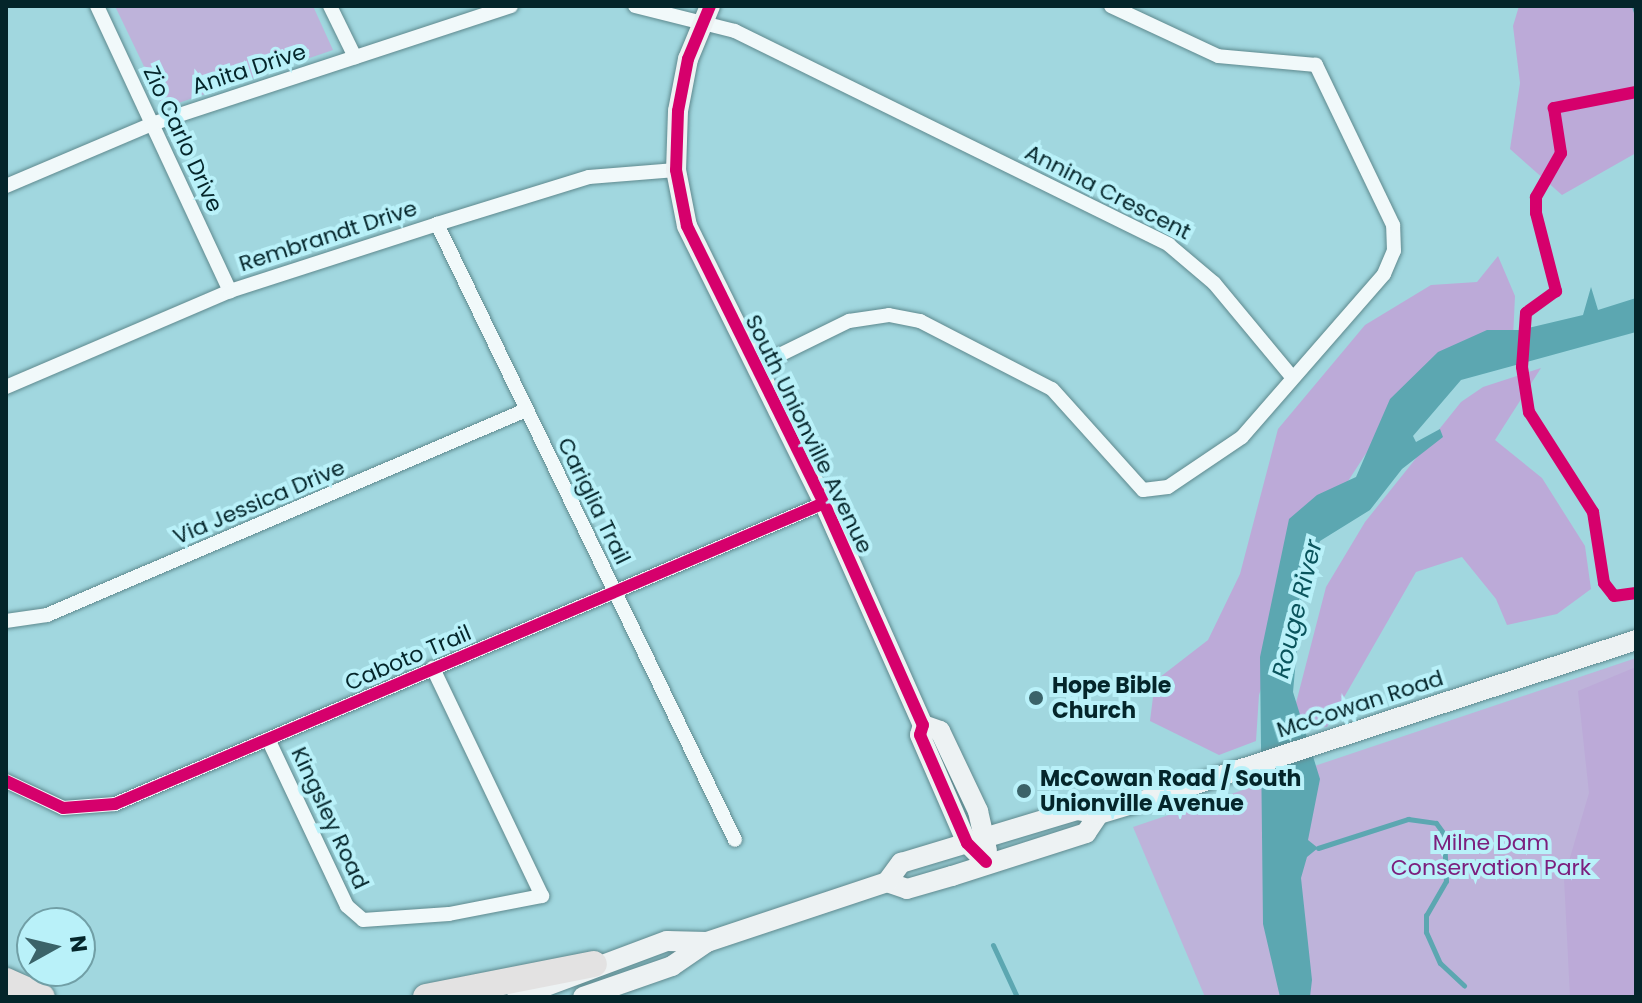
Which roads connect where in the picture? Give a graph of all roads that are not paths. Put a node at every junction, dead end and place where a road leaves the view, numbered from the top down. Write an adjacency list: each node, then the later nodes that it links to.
1 (97, 6): 8 (street, Zio Carlo Drive)
2 (330, 6): 7 (street)
3 (511, 6): 7 (street, Anita Drive)
4 (635, 6): 6 (street, Annina Crescent)
5 (1111, 6): 14 (street)
6 (706, 14): 9 (main road, South Unionville Avenue); 14 (street, Annina Crescent)
7 (355, 57): 8 (street, Anita Drive)
8 (152, 124): 10 (street, Anita Drive); 12 (street, Zio Carlo Drive)
9 (676, 170): 11 (street, Rembrandt Drive); 13 (main road, South Unionville Avenue)
10 (6, 186)
11 (437, 224): 12 (street, Rembrandt Drive); 16 (street, Cariglia Trail)
12 (230, 291): 15 (street, Rembrandt Drive)
13 (755, 367): 14 (street); 17 (main road, South Unionville Avenue)
14 (1292, 377)
15 (6, 387)
16 (526, 410): 18 (street, Cariglia Trail); 19 (street, Via Jessica Drive)
17 (824, 503): 18 (street, Caboto Trail); 22 (main road, South Unionville Avenue)
18 (614, 592): 21 (street, Caboto Trail); 27 (street, Cariglia Trail)
19 (6, 621)
20 (1636, 640): 25 (main road, McCowan Road)
21 (433, 668): 23 (street, Caboto Trail); 23 (street, Kingsley Road)
22 (923, 725): 26 (main road, South Unionville Avenue); 28 (main road, South Unionville Avenue)
23 (268, 739): 24 (street, Caboto Trail)
24 (6, 781)
25 (1099, 814): 26 (main road, McCowan Road); 29 (main road, McCowan Road)
26 (988, 837): 28 (main road, McCowan Road); 29 (main road, South Unionville Avenue)
27 (735, 840)
28 (967, 843): 29 (main road, South Unionville Avenue); 30 (main road, McCowan Road)
29 (986, 862): 30 (main road, McCowan Road)
30 (887, 882): 31 (main road, McCowan Road)
31 (707, 942): 32 (main road, McCowan Road); 37 (main road, McCowan Road)
32 (594, 964): 35 (highway); 36 (main road, McCowan Road)
33 (6, 981): 34 (highway)
34 (42, 997)
35 (426, 997)
36 (517, 997)
37 (583, 997)

